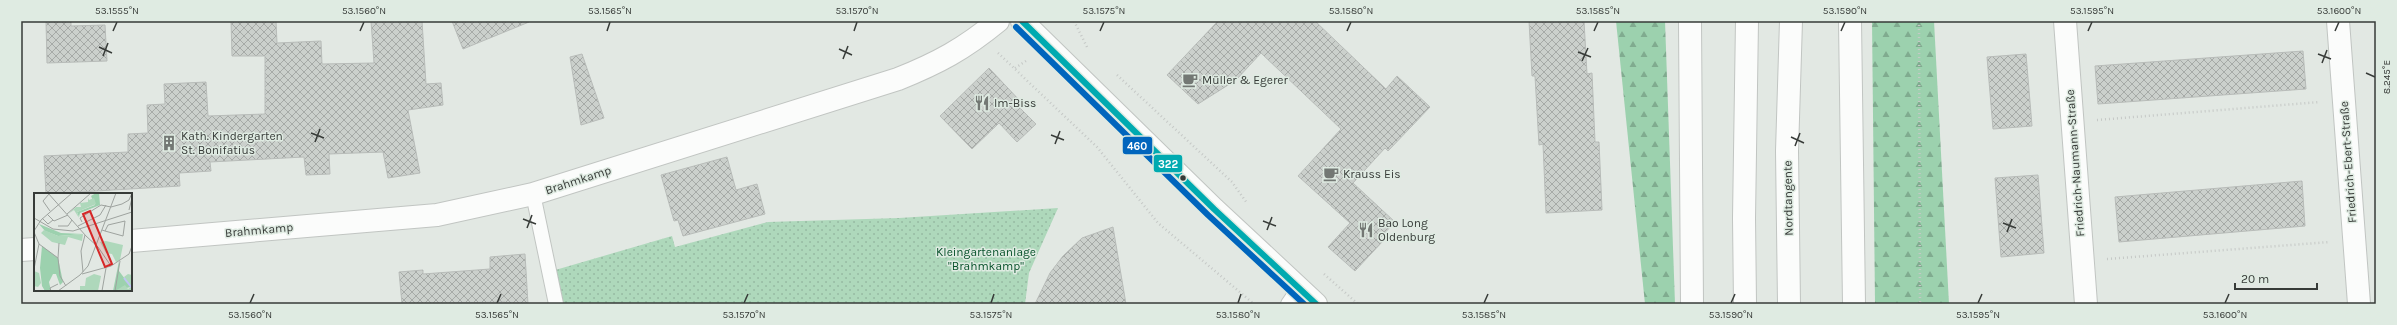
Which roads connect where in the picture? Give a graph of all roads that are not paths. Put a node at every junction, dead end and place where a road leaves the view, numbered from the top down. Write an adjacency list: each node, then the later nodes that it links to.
1 (998, 21): 9 (main road, Brahmkamp)
2 (1022, 21): 13 (main road)
3 (1690, 21): 16 (main road)
4 (1747, 21): 17 (main road)
5 (1791, 21): 18 (main road, Nordtangente)
6 (1850, 21): 19 (main road)
7 (2065, 21): 20 (main road, Friedrich-Naumann-Straße)
8 (2338, 21): 21 (main road, Friedrich-Ebert-Straße)
9 (532, 194): 10 (main road, Brahmkamp); 14 (lane)
10 (132, 241)
11 (34, 249): 12 (main road)
12 (21, 250)
13 (1293, 296): 15 (main road)
14 (556, 304)
15 (1316, 304)
16 (1692, 304)
17 (1745, 304)
18 (1789, 304)
19 (1854, 304)
20 (2086, 304)
21 (2359, 304)

